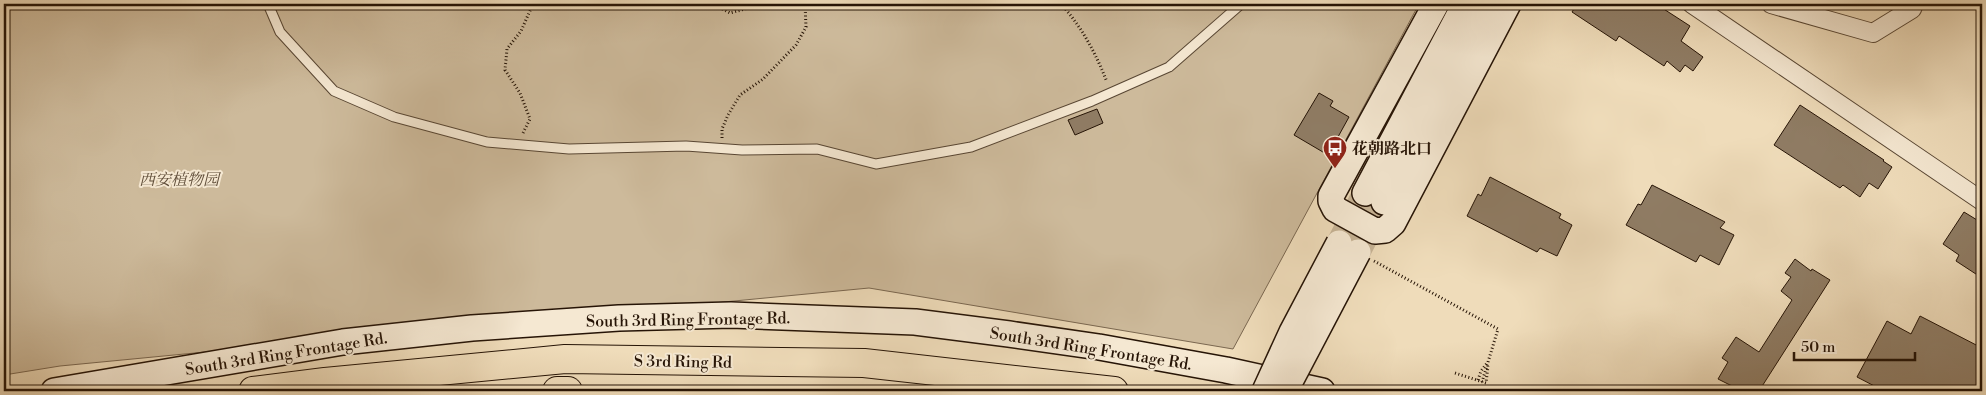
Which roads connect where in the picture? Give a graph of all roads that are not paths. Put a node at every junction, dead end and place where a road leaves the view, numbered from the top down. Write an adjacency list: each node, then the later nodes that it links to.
1 (268, 4): 2 (lane)
2 (1241, 4)
3 (1436, 4): 6 (main road)
4 (1465, 4): 5 (main road)
5 (1487, 4)
6 (1508, 4)
7 (1692, 4): 10 (street)
8 (1771, 4): 9 (street)
9 (1914, 4)
10 (1982, 201)
11 (257, 390): 15 (highway, S 3rd Ring Rd)
12 (54, 391): 18 (main road, South 3rd Ring Frontage Rd.)
13 (557, 391): 14 (highway)
14 (568, 391)
15 (1114, 391)
16 (1265, 391): 17 (main road, bridge)
17 (1285, 391)
18 (1322, 391)

